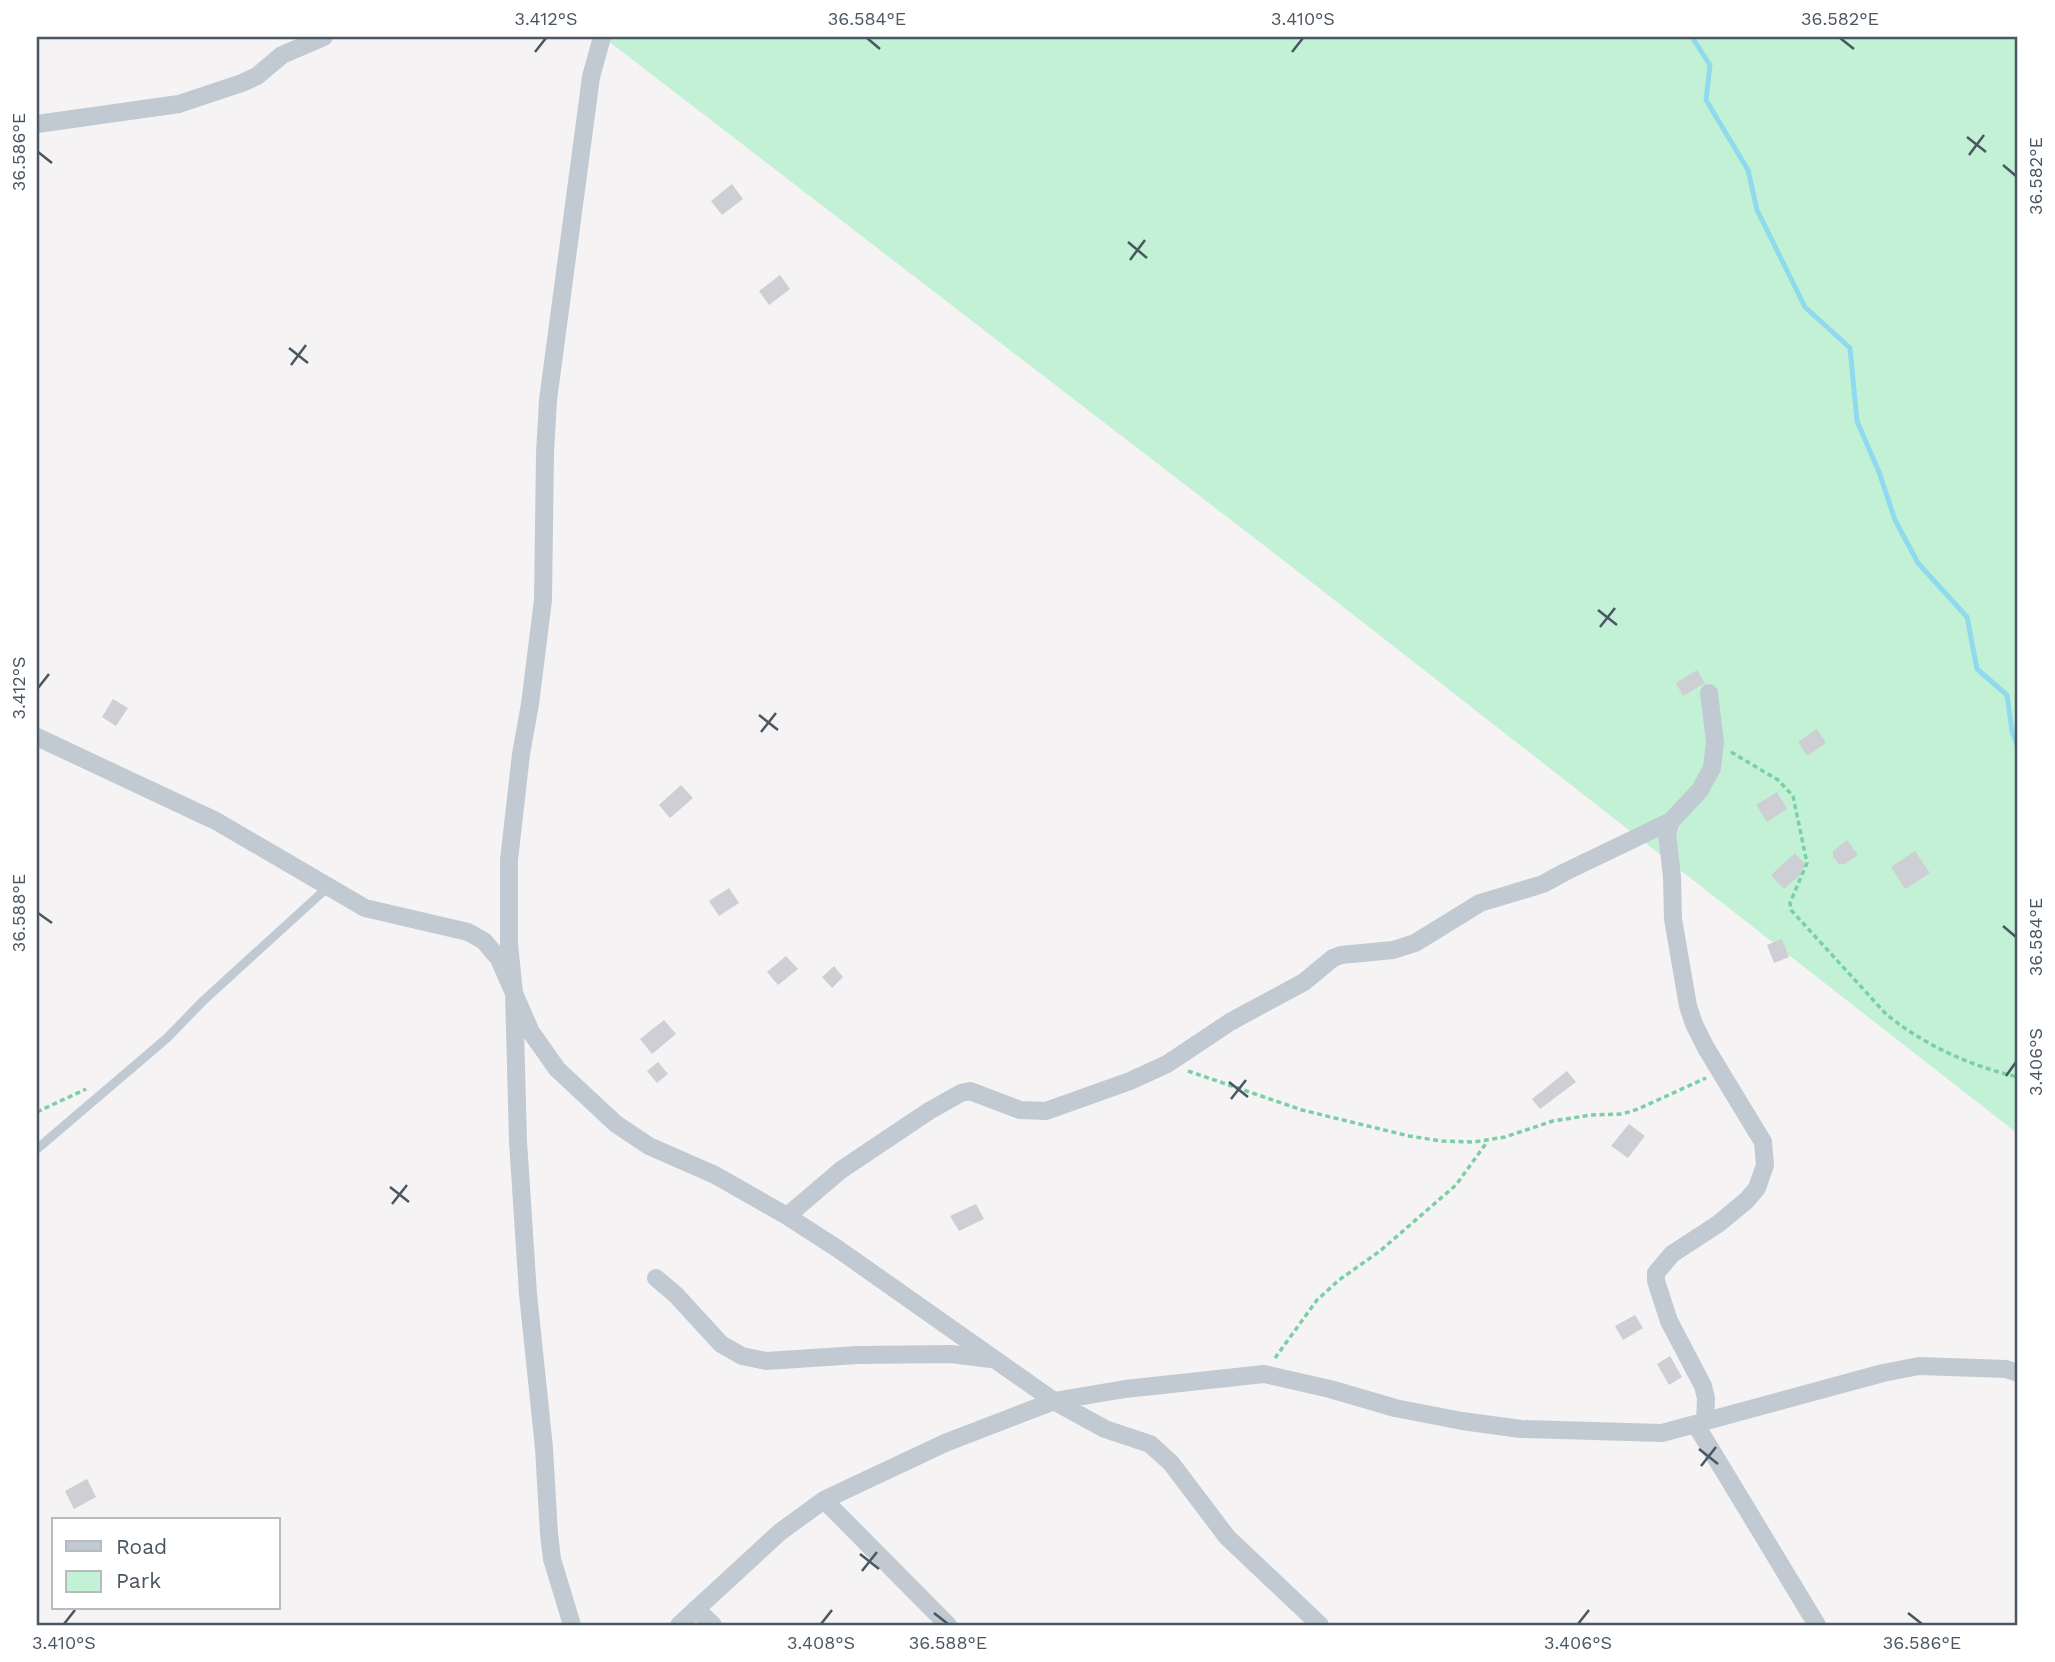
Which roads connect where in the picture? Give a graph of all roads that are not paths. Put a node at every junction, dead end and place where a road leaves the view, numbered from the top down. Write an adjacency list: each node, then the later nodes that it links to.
1 (324, 37): 3 (street)
2 (602, 37): 8 (street)
3 (37, 124)
4 (1709, 692): 6 (street)
5 (37, 737): 7 (street)
6 (1671, 821): 10 (street); 15 (street)
7 (328, 887): 8 (street); 9 (lane)
8 (514, 993): 10 (street); 18 (street)
9 (37, 1149)
10 (787, 1216): 12 (street)
11 (656, 1278): 12 (street)
12 (992, 1359): 14 (street)
13 (2014, 1368): 15 (street)
14 (1054, 1401): 15 (street); 16 (street); 22 (street)
15 (1701, 1423): 23 (street)
16 (824, 1500): 17 (street); 21 (street)
17 (696, 1609): 19 (street); 20 (street)
18 (572, 1625)
19 (679, 1625)
20 (713, 1625)
21 (948, 1625)
22 (1320, 1625)
23 (1817, 1625)

